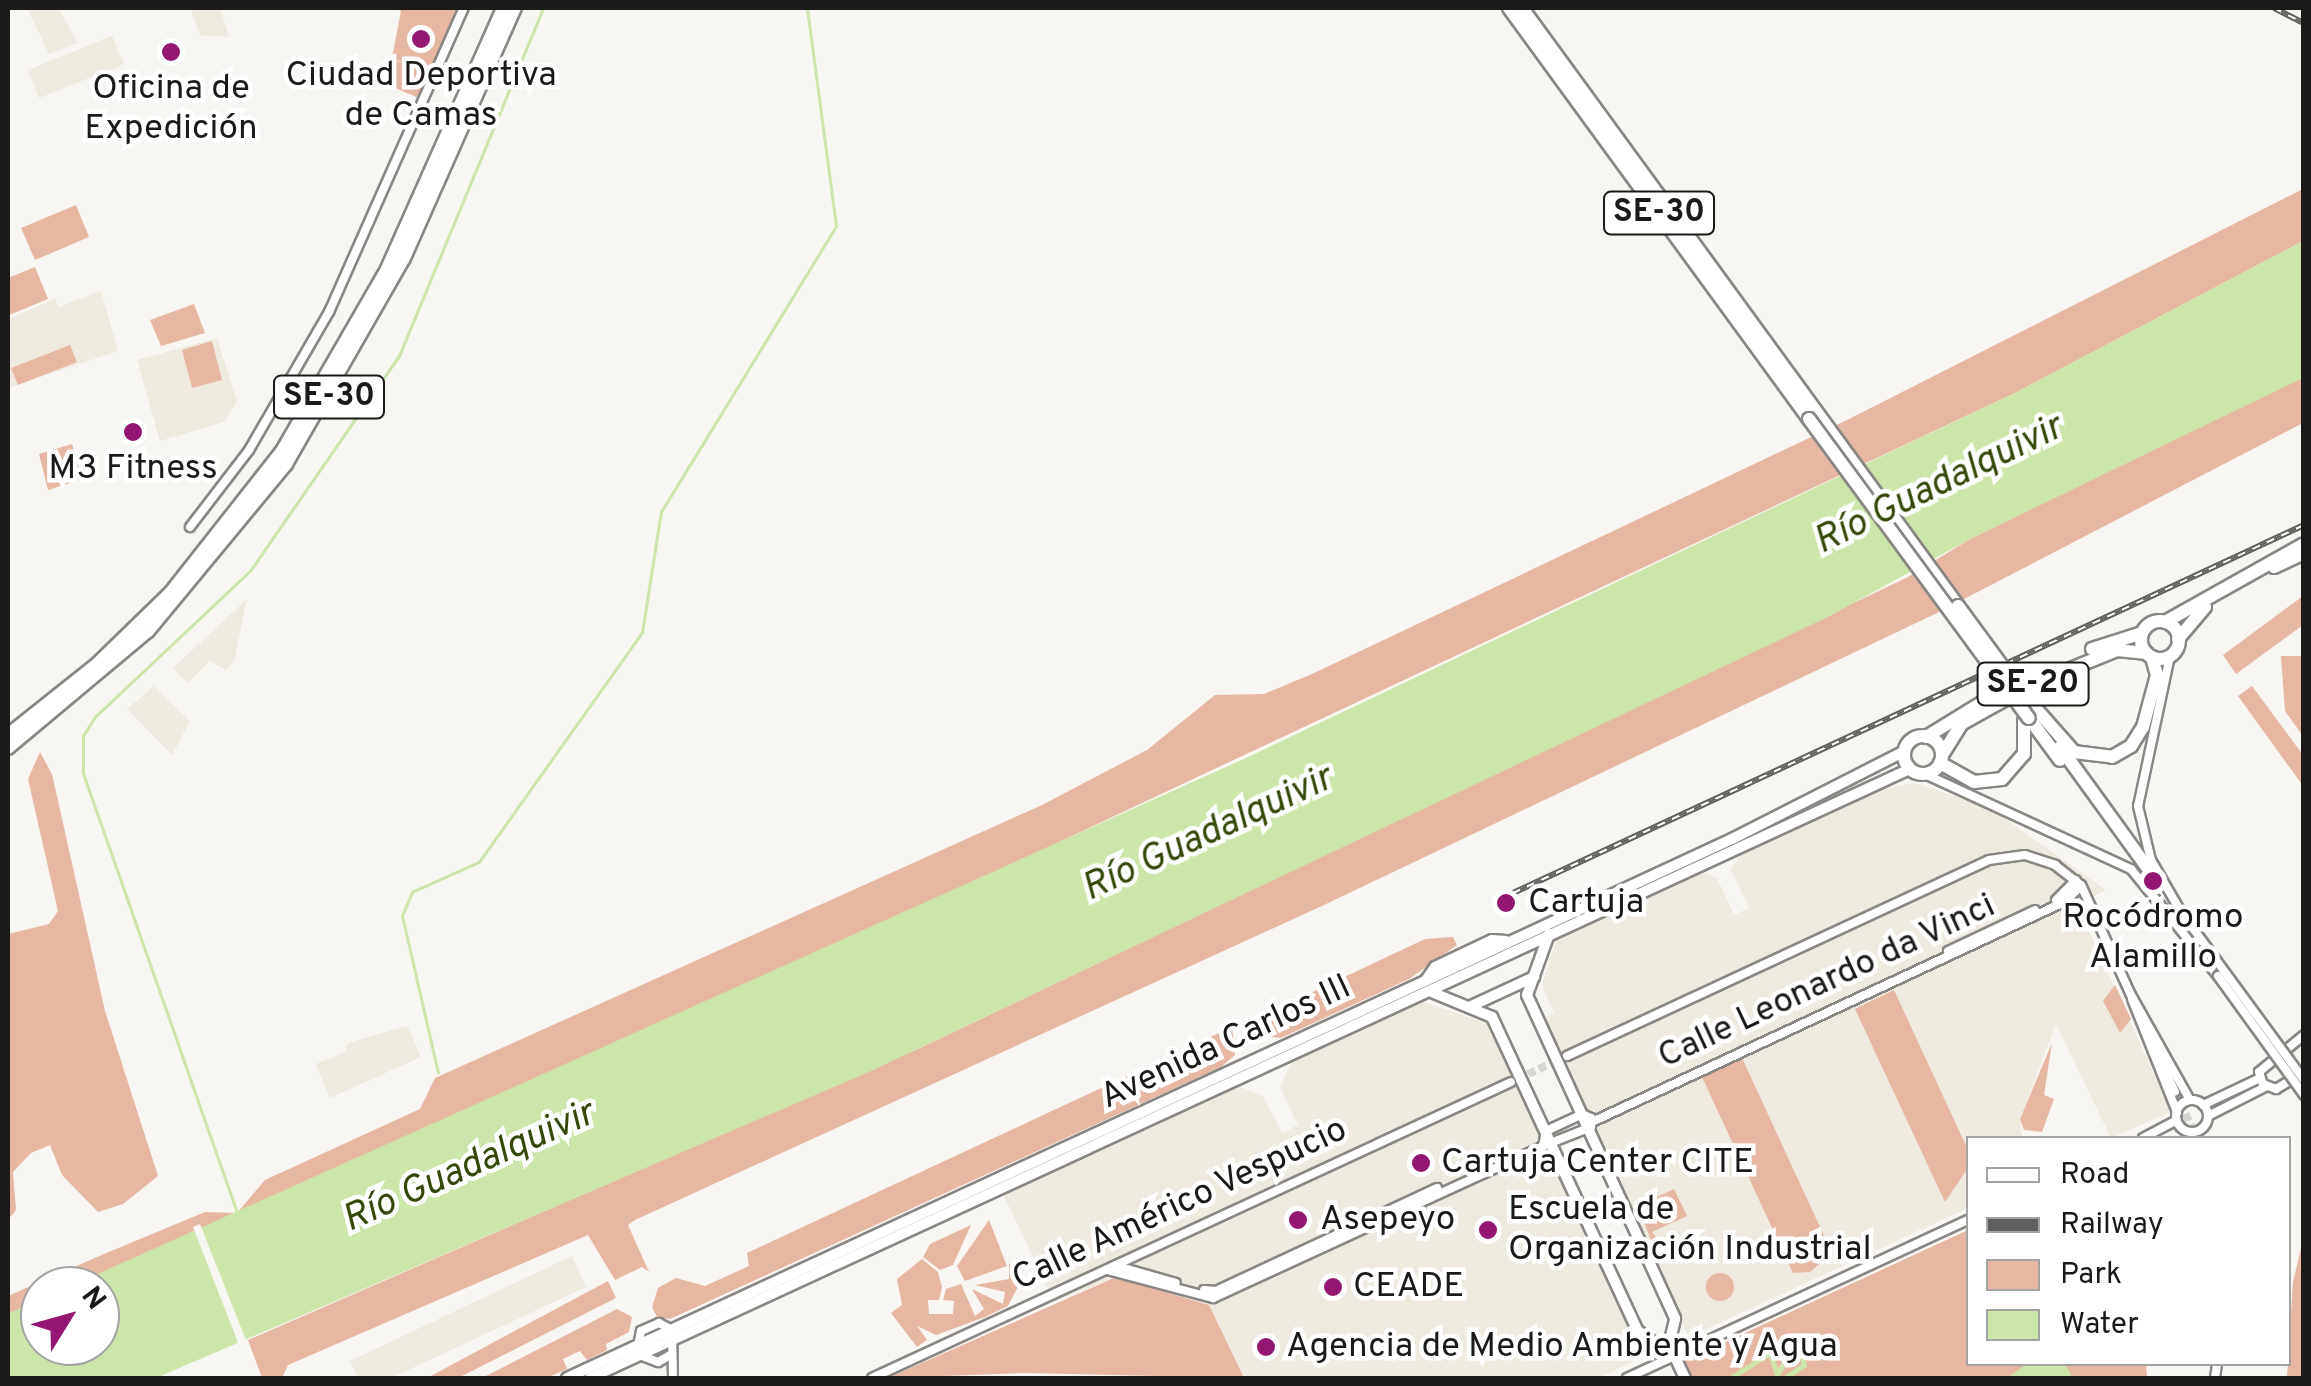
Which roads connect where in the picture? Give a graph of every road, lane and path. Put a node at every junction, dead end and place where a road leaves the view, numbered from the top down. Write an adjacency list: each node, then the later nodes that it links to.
1 (464, 8): 7 (street)
2 (503, 8): 15 (highway, SE-30)
3 (515, 8): 15 (highway, SE-30)
4 (1509, 8): 6 (highway, SE-30)
5 (1522, 8): 6 (highway, SE-30)
6 (1813, 416): 16 (highway, SE-30, bridge)
7 (190, 527)
8 (2304, 544): 10 (highway, SE-20)
9 (2304, 554): 12 (highway)
10 (2165, 622): 11 (highway, SE-20); 12 (highway)
11 (2142, 633): 13 (highway, SE-20); 19 (highway, SE-20)
12 (2178, 639): 14 (highway)
13 (2149, 655): 14 (highway, SE-20); 16 (highway); 22 (highway, SE-20)
14 (2170, 656): 25 (street)
15 (45, 714): 17 (highway, SE-30)
16 (2031, 716): 22 (highway); 25 (highway)
17 (22, 732): 18 (highway, SE-30); 20 (highway, SE-30)
18 (8, 735)
19 (1926, 737): 21 (highway, SE-20); 22 (highway, SE-20)
20 (8, 748)
21 (1904, 751): 23 (highway); 27 (main road, Avenida Carlos III)
22 (1941, 759): 24 (highway, SE-20)
23 (1910, 769): 24 (highway); 27 (main road, Avenida Carlos III)
24 (1925, 774): 25 (street)
25 (2152, 880): 35 (street, bridge); 39 (street, bridge)
26 (2078, 887): 30 (street); 33 (street); 44 (street, Calle Leonardo da Vinci)
27 (1545, 932): 28 (main road); 29 (main road, Avenida Carlos III); 29 (main road, Avenida Carlos III)
28 (1534, 976): 31 (main road); 44 (main road)
29 (1427, 986): 31 (main road); 52 (main road, Avenida Carlos III)
30 (2130, 995): 38 (street); 40 (street); 42 (street)
31 (1468, 1007): 49 (main road)
32 (2304, 1036): 37 (street)
33 (1567, 1056)
34 (2304, 1072): 37 (street)
35 (2304, 1080)
36 (1511, 1082): 51 (street, Calle Américo Vespucio)
37 (2263, 1082): 41 (street); 43 (street)
38 (2175, 1092)
39 (2304, 1095)
40 (2190, 1100): 41 (street); 42 (street)
41 (2204, 1105): 43 (street)
42 (2177, 1116): 46 (street); 47 (street)
43 (2208, 1116): 45 (street)
44 (1588, 1120): 49 (street, Calle Leonardo da Vinci); 49 (street, Calle Leonardo da Vinci); 55 (main road)
45 (2204, 1127): 46 (street); 48 (street)
46 (2187, 1134)
47 (2146, 1136)
48 (2206, 1136)
49 (1545, 1141): 51 (street, Calle Leonardo da Vinci); 55 (main road)
50 (1966, 1221): 55 (street)
51 (1111, 1268): 59 (street, Calle Américo Vespucio)
52 (674, 1334): 53 (main road, Avenida Carlos III); 53 (street); 54 (street)
53 (644, 1354): 54 (street); 56 (main road, Avenida Carlos III); 57 (main road, Avenida Carlos III); 58 (street)
54 (672, 1354): 58 (street)
55 (1674, 1361): 60 (street); 61 (main road)
56 (566, 1378)
57 (590, 1378)
58 (673, 1378)
59 (872, 1378)
60 (1627, 1378)
61 (1682, 1378)

